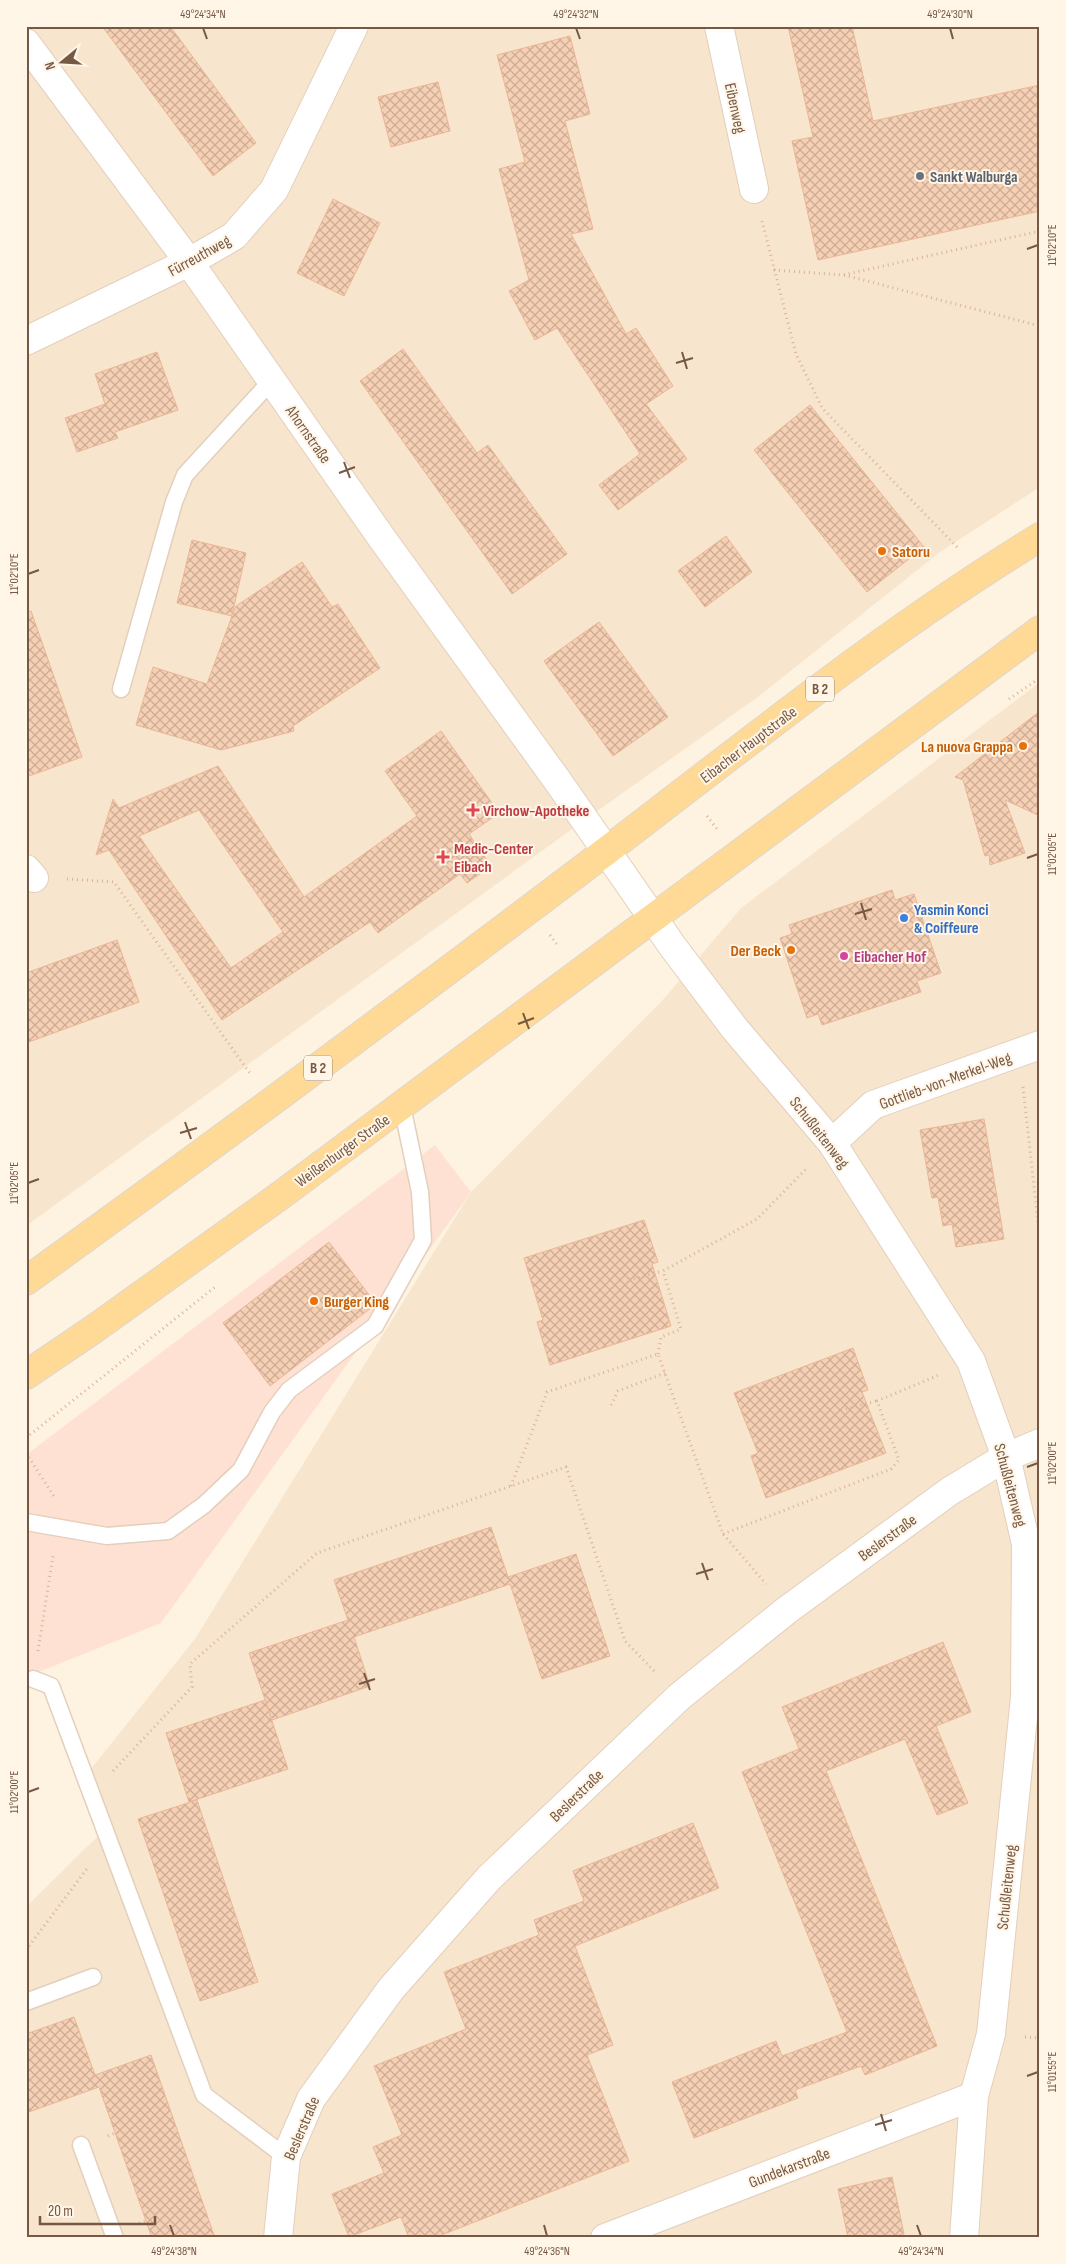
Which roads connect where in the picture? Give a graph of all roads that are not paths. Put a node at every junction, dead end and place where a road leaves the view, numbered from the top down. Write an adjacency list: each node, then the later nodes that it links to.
1 (354, 26): 5 (street, Fürreuthweg)
2 (719, 26): 4 (street, Eibenweg)
3 (26, 43): 5 (street, Ahornstraße)
4 (754, 189)
5 (190, 262): 6 (street, Fürreuthweg); 7 (street, Ahornstraße)
6 (26, 341)
7 (272, 380): 10 (lane); 11 (street, Ahornstraße)
8 (1040, 537): 11 (main road, Eibacher Hauptstraße / B 2)
9 (1040, 630): 12 (main road)
10 (122, 690)
11 (606, 851): 12 (street, Schußleitenweg); 16 (main road, B 2)
12 (652, 919): 14 (main road, Weißenburger Straße); 15 (street, Schußleitenweg)
13 (1029, 1048): 15 (street, Gottlieb-von-Merkel-Weg)
14 (402, 1106): 17 (main road, Weißenburger Straße); 20 (lane)
15 (832, 1143): 19 (street, Schußleitenweg)
16 (26, 1281)
17 (26, 1375)
18 (1040, 1443): 19 (street, Beslerstraße)
19 (1006, 1457): 24 (street, Schußleitenweg); 26 (street, Beslerstraße)
20 (26, 1522)
21 (33, 1679): 26 (lane)
22 (93, 1977): 23 (lane)
23 (26, 2002)
24 (974, 2096): 29 (street, Gundekarstraße); 30 (street, Schußleitenweg)
25 (81, 2145): 27 (lane)
26 (286, 2157): 28 (street, Beslerstraße)
27 (115, 2238)
28 (278, 2238)
29 (605, 2238)
30 (964, 2238)

